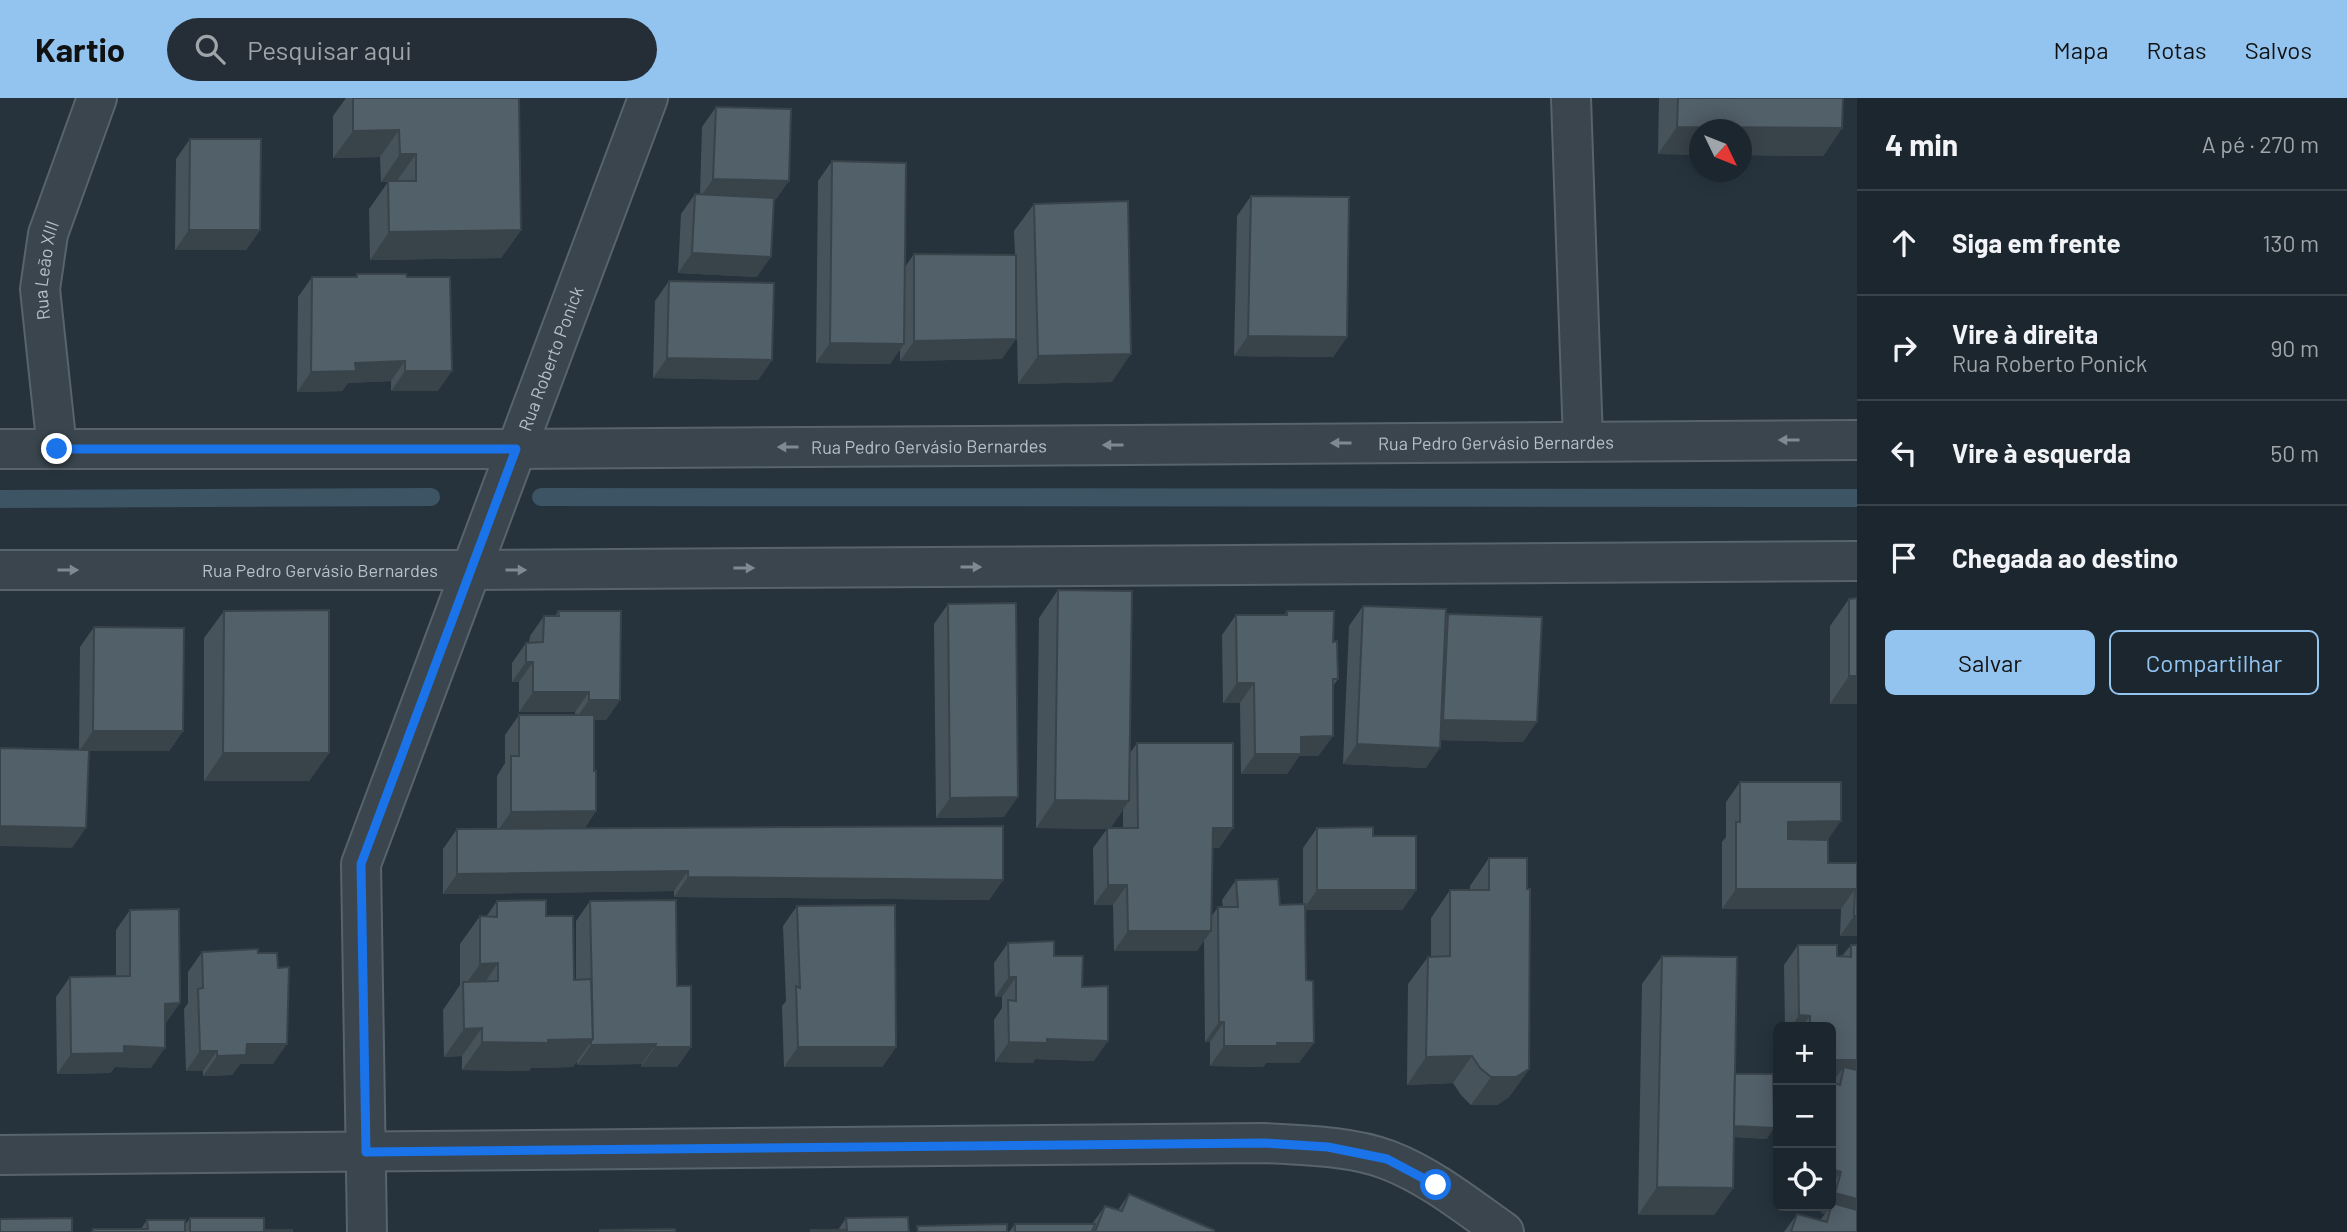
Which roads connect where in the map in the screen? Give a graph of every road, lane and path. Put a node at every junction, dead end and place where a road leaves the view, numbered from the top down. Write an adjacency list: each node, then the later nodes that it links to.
1 (97, 98): 7 (street, Rua Leão XIII)
2 (648, 98): 8 (street, Rua Roberto Ponick)
3 (1571, 98): 5 (street)
4 (1857, 440): 5 (street, Rua Pedro Gervásio Bernardes, one-way to 5)
5 (1583, 441): 8 (street, Rua Pedro Gervásio Bernardes, one-way to 8)
6 (0, 449): 7 (street, Rua Pedro Gervásio Bernardes)
7 (57, 449): 8 (street, Rua Pedro Gervásio Bernardes)
8 (516, 449): 11 (street, Rua Roberto Ponick)
9 (1857, 561): 11 (street, Rua Pedro Gervásio Bernardes, one-way to 9)
10 (0, 570): 11 (street, Rua Pedro Gervásio Bernardes, one-way to 11)
11 (471, 570): 12 (street, Rua Roberto Ponick)
12 (349, 1152): 13 (street); 14 (street, Rua Roberto Ponick); 15 (street)
13 (0, 1155)
14 (368, 1232)
15 (1504, 1232)

